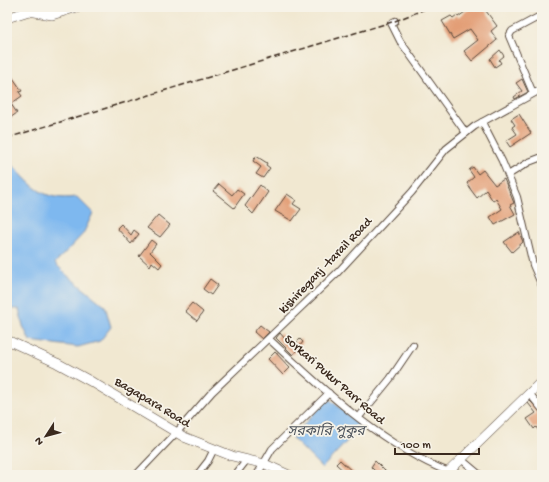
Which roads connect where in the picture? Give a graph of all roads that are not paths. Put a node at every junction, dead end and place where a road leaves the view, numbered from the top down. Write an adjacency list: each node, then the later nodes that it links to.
1 (77, 7): 3 (street)
2 (542, 15): 6 (street)
3 (7, 18)
4 (395, 21): 8 (street)
5 (542, 89): 6 (street, kishireganj -tarail Road)
6 (533, 93): 7 (street, kishireganj -tarail Road)
7 (482, 122): 8 (street, kishireganj -tarail Road); 10 (street)
8 (466, 133): 12 (street, kishireganj -tarail Road)
9 (542, 157): 10 (street)
10 (508, 175): 11 (street)
11 (542, 286)
12 (269, 339): 16 (street, Sorkari Pukur Parr Road); 20 (street, kishireganj -tarail Road)
13 (7, 340): 20 (street, Bagapara Road)
14 (413, 344): 19 (street)
15 (542, 381): 17 (street)
16 (329, 393): 19 (street, Sorkari Pukur Parr Road); 24 (street)
17 (529, 393): 18 (street); 22 (street)
18 (542, 409)
19 (359, 417): 25 (street, Sorkari Pukur Parr Road)
20 (177, 432): 21 (street, Bagapara Road); 26 (street, kishireganj -tarail Road)
21 (214, 449): 23 (street, Bagapara Road); 27 (street)
22 (461, 459): 25 (street); 31 (street)
23 (246, 461): 24 (street, Bagapara Road); 28 (street)
24 (265, 464): 29 (street); 30 (street, Bagapara Road)
25 (447, 473)
26 (136, 475)
27 (196, 475)
28 (235, 475)
29 (257, 475)
30 (289, 475)
31 (480, 475)

